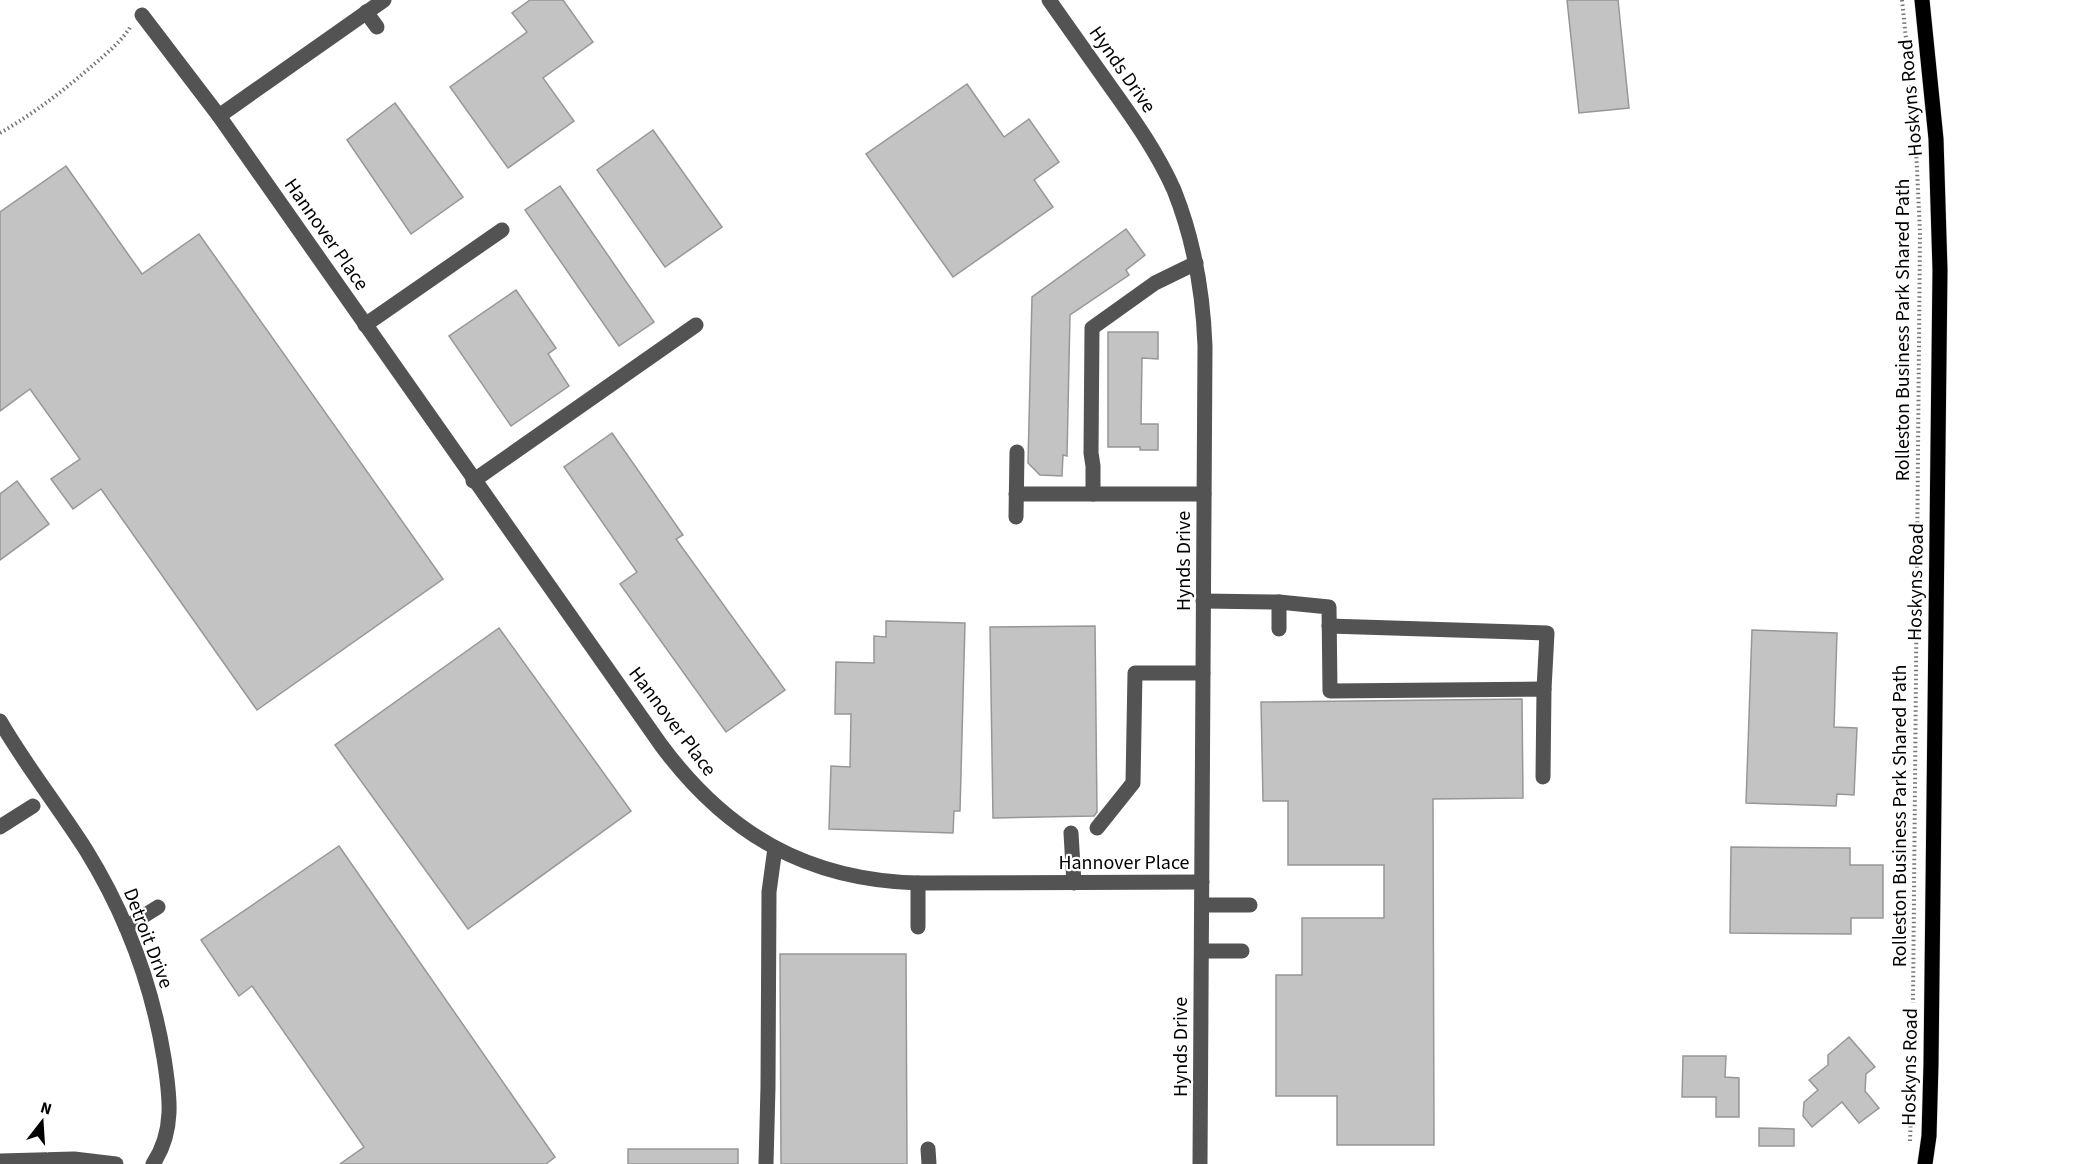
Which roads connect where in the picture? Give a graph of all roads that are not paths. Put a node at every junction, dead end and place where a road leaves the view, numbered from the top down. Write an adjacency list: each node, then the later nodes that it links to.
1 (384, 0): 4 (street)
2 (1049, 0): 9 (street, Hynds Drive)
3 (1923, 0): 48 (main road, Hoskyns Road)
4 (366, 12): 6 (street); 7 (street)
5 (142, 15): 7 (street, Hannover Place)
6 (377, 27)
7 (219, 116): 10 (street, Hannover Place)
8 (502, 230): 10 (street)
9 (1196, 263): 15 (street); 16 (street, Hynds Drive)
10 (365, 325): 13 (street, Hannover Place)
11 (696, 325): 13 (street)
12 (1017, 452): 14 (street)
13 (473, 481): 32 (street, Hannover Place)
14 (1016, 494): 15 (street); 17 (street)
15 (1093, 494): 16 (street)
16 (1204, 494): 18 (street, Hynds Drive)
17 (1016, 517)
18 (1203, 601): 19 (street); 22 (street, Hynds Drive)
19 (1279, 603): 20 (street); 21 (street)
20 (1329, 626): 23 (street); 23 (street)
21 (1279, 629)
22 (1203, 674): 30 (street); 33 (street, Hynds Drive)
23 (1544, 689): 27 (street)
24 (0, 721): 26 (street, Detroit Drive)
25 (0, 735): 26 (street, Detroit Drive)
26 (16, 749): 39 (street, Detroit Drive)
27 (1543, 777)
28 (33, 806): 29 (street)
29 (0, 827)
30 (1097, 828)
31 (1071, 833): 35 (street)
32 (775, 848): 34 (street, Hannover Place); 46 (street)
33 (1202, 882): 35 (street, Hannover Place); 36 (street, Hynds Drive)
34 (918, 883): 35 (street, Hannover Place); 40 (street)
35 (1074, 883)
36 (1202, 905): 37 (street); 41 (street, Hynds Drive)
37 (1250, 905)
38 (158, 907): 39 (street)
39 (126, 927): 45 (street, Detroit Drive)
40 (918, 927)
41 (1202, 951): 42 (street); 47 (street, Hynds Drive)
42 (1242, 951)
43 (0, 1161): 44 (street)
44 (116, 1164)
45 (153, 1164)
46 (766, 1164)
47 (1200, 1164)
48 (1925, 1164)

